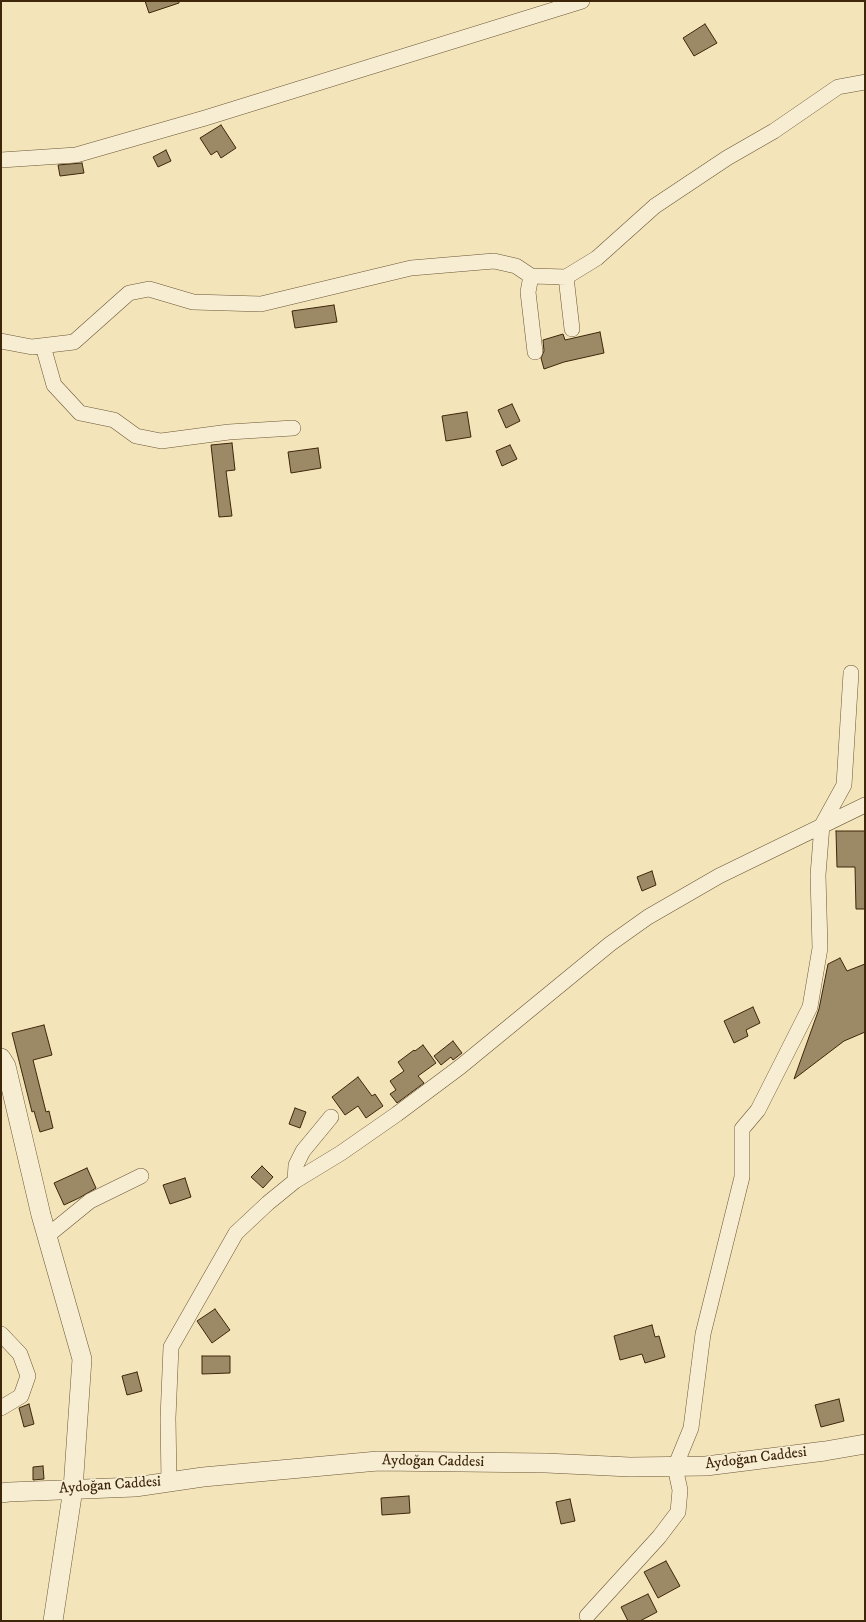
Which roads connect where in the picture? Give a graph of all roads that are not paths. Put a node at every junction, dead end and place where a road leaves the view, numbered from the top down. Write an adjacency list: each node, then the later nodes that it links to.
1 (582, 1): 3 (street)
2 (865, 82): 5 (street)
3 (1, 160)
4 (531, 276): 5 (street); 8 (street); 9 (street)
5 (566, 277): 6 (street)
6 (572, 329)
7 (1, 341): 8 (street)
8 (43, 346): 10 (street)
9 (535, 352)
10 (293, 428)
11 (851, 672): 13 (street)
12 (865, 805): 13 (street)
13 (822, 825): 17 (street); 22 (street)
14 (1, 1058): 18 (street)
15 (332, 1117): 17 (street)
16 (141, 1176): 18 (street)
17 (295, 1180): 23 (street)
18 (47, 1236): 24 (street)
19 (1, 1334): 20 (street)
20 (1, 1408)
21 (865, 1444): 22 (street, Aydoğan Caddesi)
22 (675, 1467): 23 (street, Aydoğan Caddesi); 26 (street)
23 (169, 1482): 24 (street, Aydoğan Caddesi)
24 (73, 1489): 25 (street, Aydoğan Caddesi); 27 (street)
25 (1, 1493)
26 (587, 1616)
27 (53, 1621)

